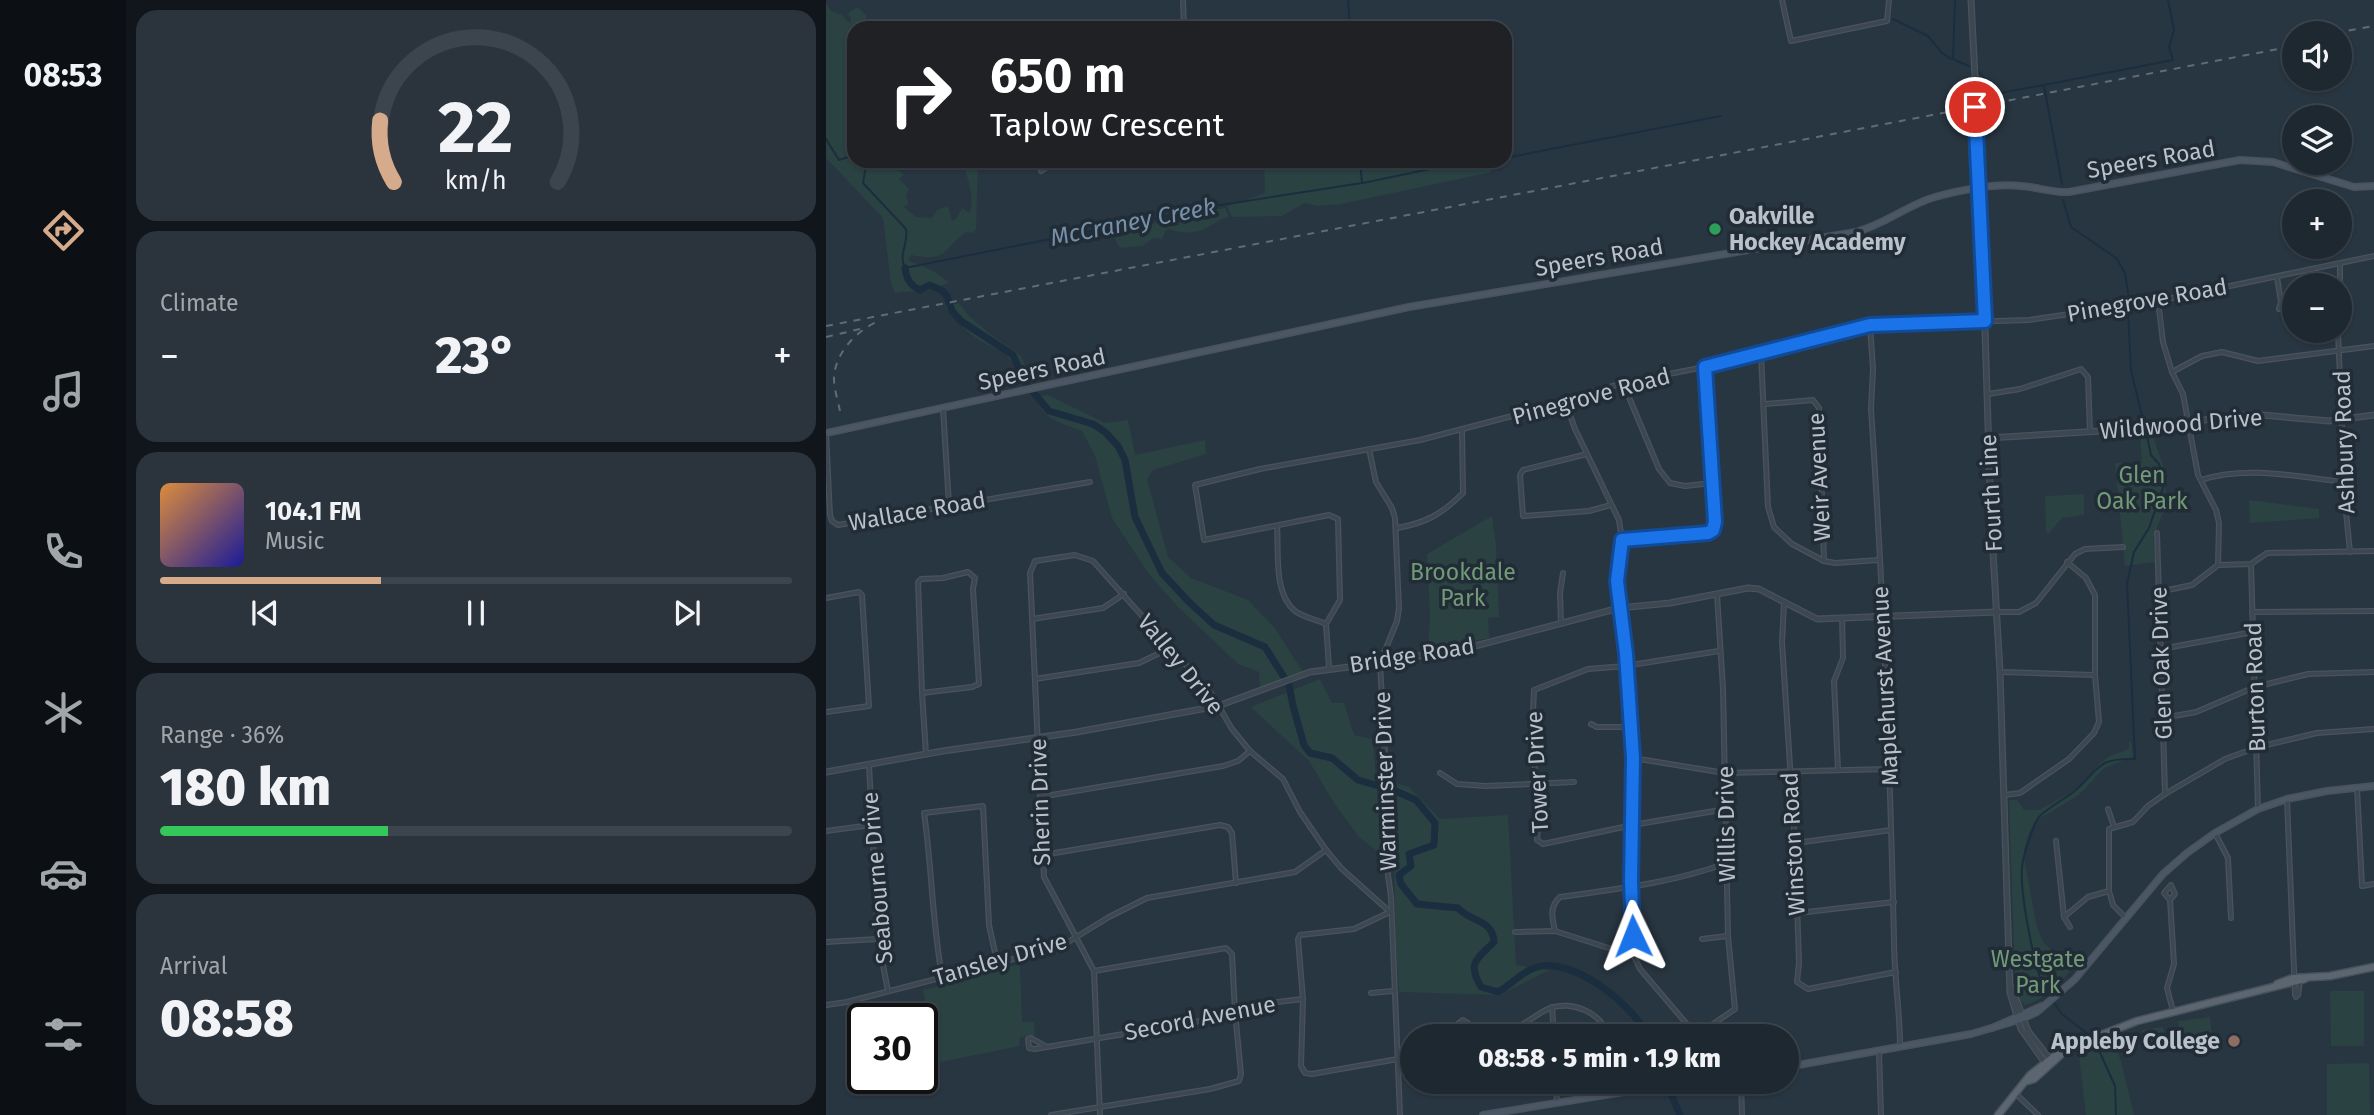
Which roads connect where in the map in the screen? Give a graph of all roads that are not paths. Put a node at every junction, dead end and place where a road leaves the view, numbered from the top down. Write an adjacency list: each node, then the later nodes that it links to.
1 (1183, 0): 5 (street)
2 (1782, 0): 3 (street)
3 (1889, 0)
4 (1971, 0): 9 (street, Fourth Line)
5 (1184, 21)
6 (1044, 168): 7 (street)
7 (1041, 170)
8 (2374, 186): 9 (main road, Speers Road)
9 (1980, 189): 16 (street, Fourth Line); 28 (main road, Speers Road)
10 (2374, 256): 11 (street, Pinegrove Road)
11 (2340, 264): 12 (street); 13 (street, Pinegrove Road)
12 (2340, 273)
13 (2277, 277): 14 (street, Pinegrove Road); 15 (street)
14 (2158, 300): 16 (street, Pinegrove Road); 23 (street)
15 (2279, 309)
16 (1985, 321): 17 (street, Pinegrove Road); 25 (street, Fourth Line)
17 (1870, 325): 21 (street, Pinegrove Road); 51 (street, Maplehurst Avenue)
18 (2339, 343): 20 (street, Ashbury Road)
19 (2374, 345): 20 (street)
20 (2340, 349): 23 (street); 30 (street, Ashbury Road)
21 (1761, 354): 22 (street, Pinegrove Road); 27 (street)
22 (1705, 367): 24 (street, Pinegrove Road); 41 (street)
23 (2172, 372): 31 (street)
24 (1623, 383): 26 (street, Pinegrove Road); 41 (street)
25 (1988, 394): 33 (street); 35 (street, Fourth Line)
26 (1565, 401): 32 (street, Pinegrove Road); 37 (street)
27 (1765, 404): 53 (street); 53 (street, Weir Avenue)
28 (943, 408): 34 (main road, Speers Road); 42 (street)
29 (2374, 415): 30 (street, Wildwood Drive)
30 (2343, 418): 31 (street, Wildwood Drive); 40 (street, Ashbury Road)
31 (2190, 421): 33 (street, Wildwood Drive); 38 (street)
32 (1462, 430): 36 (street, Pinegrove Road); 45 (street)
33 (2090, 432): 35 (street, Wildwood Drive)
34 (826, 433): 42 (street, Wallace Road)
35 (1988, 439): 65 (street, Fourth Line)
36 (1369, 449): 44 (street, Pinegrove Road); 45 (street, Warminster Drive)
37 (1587, 454): 43 (street); 43 (street)
38 (2200, 481): 40 (street); 56 (street)
39 (1090, 482): 42 (street, Wallace Road)
40 (2345, 482): 50 (street, Ashbury Road)
41 (1712, 483): 47 (street)
42 (949, 505)
43 (1611, 505): 47 (street)
44 (1277, 526): 70 (street); 70 (street)
45 (1397, 528): 76 (street, Warminster Drive)
46 (2157, 533): 58 (street, Glen Oak Drive)
47 (1622, 540): 63 (street)
48 (2123, 547): 54 (street)
49 (2374, 551): 50 (street)
50 (2350, 552): 55 (street)
51 (1879, 560): 53 (street); 67 (street, Maplehurst Avenue)
52 (1035, 561): 59 (street, Valley Drive); 69 (street, Sherin Drive)
53 (1824, 561)
54 (2067, 562): 65 (street); 81 (street)
55 (2251, 564): 56 (street); 66 (street, Burton Road)
56 (2218, 565): 58 (street)
57 (1563, 573): 71 (street)
58 (2158, 592): 74 (street, Glen Oak Drive)
59 (1124, 594): 69 (street); 73 (street, Valley Drive)
60 (1717, 594): 62 (street, Bridge Road); 63 (street, Bridge Road); 75 (street, Willis Drive)
61 (826, 598): 86 (street)
62 (1784, 603): 68 (street, Bridge Road); 100 (street, Winston Road)
63 (1619, 608): 71 (street, Bridge Road); 77 (street)
64 (2374, 611): 66 (street)
65 (1997, 612): 67 (street, Bridge Road); 79 (street, Fourth Line)
66 (2252, 612): 72 (street, Burton Road)
67 (1882, 616): 68 (street, Bridge Road); 97 (street, Maplehurst Avenue)
68 (1842, 618): 98 (street)
69 (1032, 620): 82 (street, Sherin Drive)
70 (1326, 624): 78 (street)
71 (1561, 624): 76 (street, Bridge Road)
72 (2253, 632): 74 (street); 83 (street, Burton Road)
73 (1170, 648): 82 (street); 85 (street, Valley Drive)
74 (2161, 649): 87 (street, Glen Oak Drive)
75 (1719, 651): 77 (street); 102 (street, Willis Drive)
76 (1381, 663): 78 (street, Bridge Road); 131 (street, Warminster Drive)
77 (1625, 666): 89 (street); 104 (street, Tower Drive)
78 (1329, 668): 85 (street, Bridge Road)
79 (2000, 672): 81 (street); 108 (street, Fourth Line)
80 (2374, 672): 83 (street)
81 (2095, 675): 108 (street)
82 (1035, 679): 91 (street, Sherin Drive)
83 (2255, 687): 87 (street); 92 (street, Burton Road)
84 (922, 693): 84 (street); 94 (street)
85 (1218, 706): 91 (street, Bridge Road); 93 (street, Valley Drive)
86 (826, 712)
87 (2164, 718): 107 (street, Glen Oak Drive)
88 (1591, 724): 89 (street)
89 (1630, 727): 95 (street)
90 (2374, 729): 92 (street)
91 (1038, 738): 94 (street, Bridge Road); 109 (street, Sherin Drive)
92 (2258, 747): 107 (street); 113 (street, Burton Road)
93 (1250, 751): 109 (street); 122 (street, Valley Drive)
94 (926, 754): 96 (street, Bridge Road)
95 (1633, 758): 102 (street); 115 (street)
96 (869, 765): 99 (street, Bridge Road); 114 (street, Seabourne Drive)
97 (1889, 769): 98 (street); 117 (street, Maplehurst Avenue)
98 (1838, 770): 100 (street)
99 (826, 772)
100 (1789, 772): 102 (street); 121 (street, Winston Road)
101 (1440, 773): 104 (street)
102 (1726, 773): 111 (street, Willis Drive)
103 (1574, 782): 104 (street)
104 (1538, 784): 115 (street, Tower Drive)
105 (2374, 786): 106 (main road)
106 (2357, 789): 110 (main road); 126 (street)
107 (2165, 794): 116 (street)
108 (2004, 795): 159 (street, Fourth Line)
109 (1040, 797): 123 (street, Sherin Drive)
110 (2287, 799): 113 (main road); 150 (street)
111 (1726, 809): 115 (street); 124 (street, Willis Drive)
112 (2108, 809): 116 (street)
113 (2259, 809): 119 (main road)
114 (871, 824): 118 (street); 140 (street, Seabourne Drive)
115 (1633, 825): 127 (street)
116 (2114, 827): 128 (street)
117 (1891, 830): 121 (street); 130 (street, Maplehurst Avenue)
118 (826, 831)
119 (2215, 833): 134 (main road); 135 (street)
120 (2056, 841): 133 (street)
121 (1795, 844): 132 (street, Winston Road)
122 (1326, 850): 125 (street, Tansley Drive); 131 (street, Warminster Drive)
123 (1043, 855): 125 (street); 141 (street, Sherin Drive)
124 (1727, 862): 127 (street); 139 (street, Willis Drive)
125 (1236, 883): 141 (street, Tansley Drive)
126 (2374, 884)
127 (1632, 888): 137 (street); 144 (street)
128 (2109, 891): 133 (street); 134 (street)
129 (2170, 900): 157 (street)
130 (1894, 902): 132 (street); 148 (street, Maplehurst Avenue)
131 (1390, 912): 152 (street, Warminster Drive); 154 (street)
132 (1798, 913): 148 (street, Winston Road)
133 (2064, 917): 136 (street)
134 (2126, 918): 159 (main road)
135 (2231, 918)
136 (2070, 927)
137 (1555, 930): 138 (street); 144 (street)
138 (1515, 932)
139 (1728, 936): 142 (street); 164 (street, Willis Drive)
140 (878, 939): 143 (street); 151 (street, Seabourne Drive)
141 (1076, 939): 145 (street, Tansley Drive); 147 (street, Sherin Drive)
142 (1702, 939)
143 (826, 942)
144 (1634, 956): 163 (street)
145 (997, 962): 149 (street, Tansley Drive); 149 (street)
146 (2374, 967): 150 (main road)
147 (1094, 971): 158 (street); 165 (street, Sherin Drive)
148 (1896, 972): 167 (street, Maplehurst Avenue)
149 (942, 976): 151 (street, Tansley Drive)
150 (2298, 980): 157 (main road)
151 (888, 990): 155 (street, Tansley Drive)
152 (1394, 991): 153 (street); 169 (street, Warminster Drive)
153 (1371, 993)
154 (1303, 999): 158 (street, Secord Avenue); 169 (street)
155 (826, 1005)
156 (1552, 1007): 160 (street); 161 (street); 162 (street)
157 (2173, 1011): 170 (main road)
158 (1235, 1012): 165 (street, Secord Avenue); 177 (street)
159 (2019, 1018): 167 (main road); 170 (street, Fourth Line)
160 (1522, 1024)
161 (1553, 1024)
162 (1604, 1024)
163 (1687, 1024)
164 (1714, 1024)
165 (1097, 1039): 166 (street, Secord Avenue); 177 (street, Sherin Drive)
166 (1046, 1047): 166 (street, Secord Avenue)
167 (1900, 1048): 168 (main road)
168 (1879, 1052): 171 (main road); 184 (street)
169 (1398, 1059): 181 (street, Warminster Drive)
170 (2049, 1063): 175 (main road)
171 (1799, 1065)
172 (1557, 1094): 176 (street)
173 (1612, 1094): 176 (main road)
174 (1741, 1094): 183 (street)
175 (2016, 1094): 185 (main road); 186 (street)
176 (1557, 1103): 178 (main road)
177 (1100, 1106): 179 (street); 180 (street, Sherin Drive)
178 (1505, 1113): 182 (main road)
179 (1051, 1115)
180 (1100, 1115)
181 (1400, 1115)
182 (1483, 1115)
183 (1742, 1115)
184 (1881, 1115)
185 (1998, 1115)
186 (2038, 1115)

